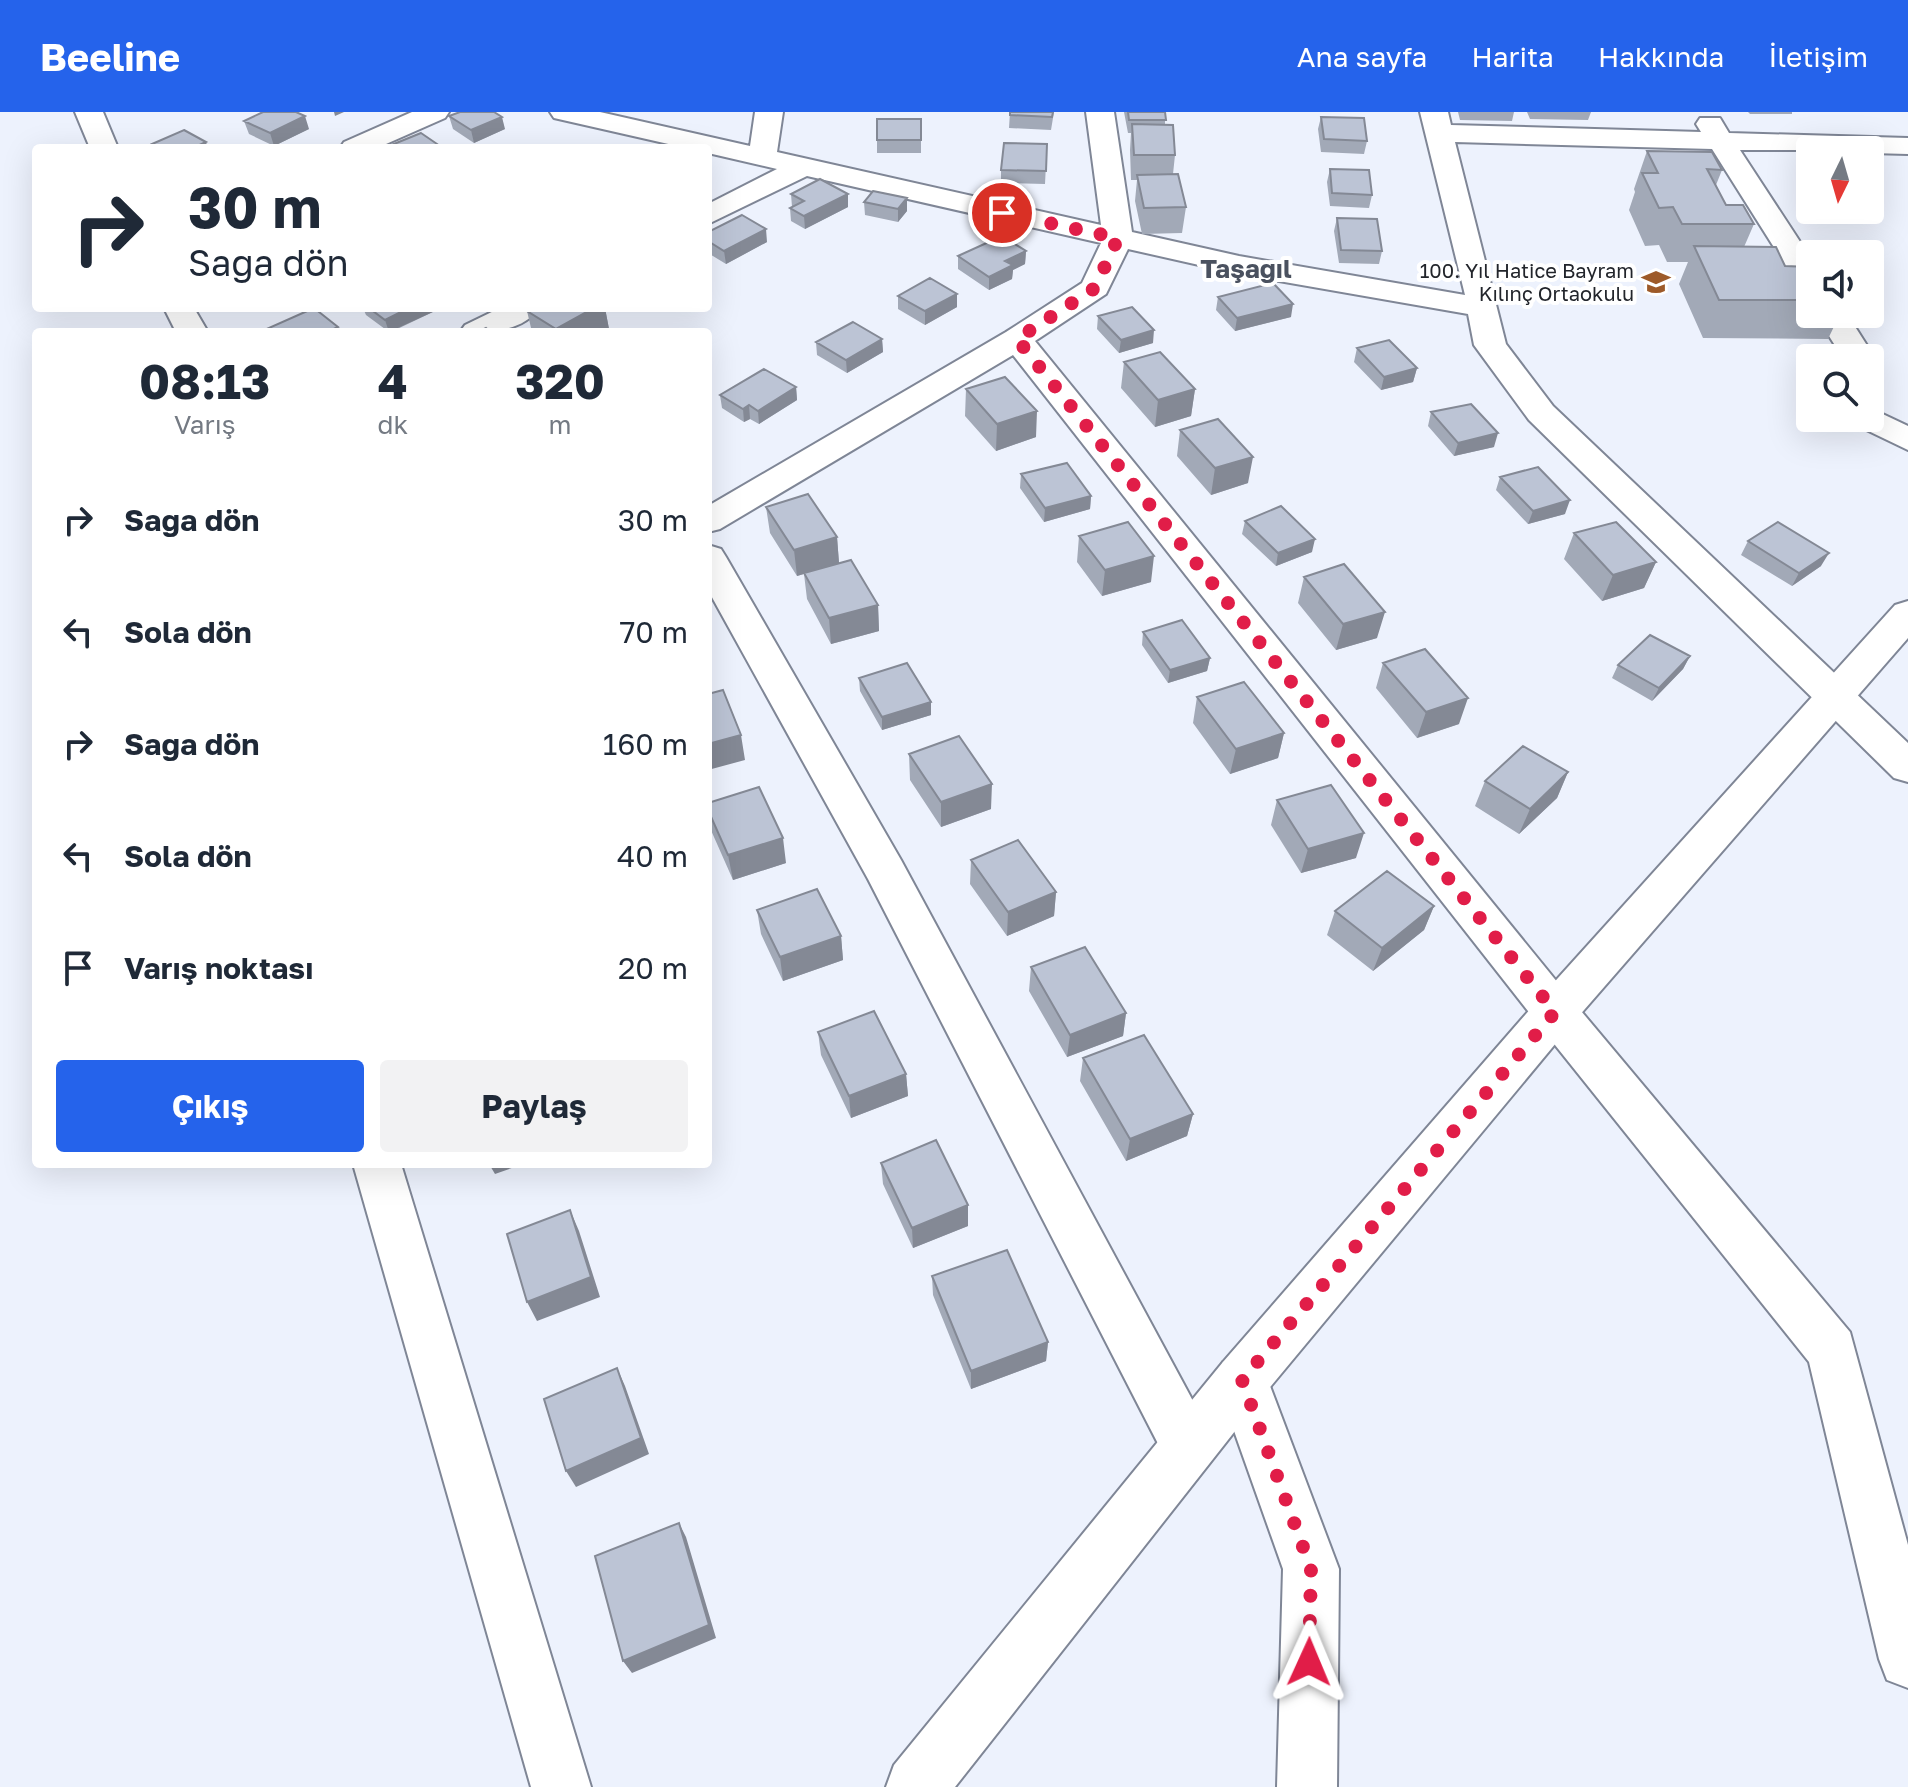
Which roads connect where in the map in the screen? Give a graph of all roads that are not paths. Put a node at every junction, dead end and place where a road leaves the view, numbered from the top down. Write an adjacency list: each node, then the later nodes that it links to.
1 (89, 112): 9 (street)
2 (435, 112): 10 (street)
3 (564, 112): 11 (street)
4 (769, 112): 14 (street)
5 (1100, 112): 17 (street)
6 (1703, 112): 8 (street)
7 (1436, 123): 8 (street); 19 (street)
8 (1721, 142): 12 (street); 18 (street)
9 (102, 144)
10 (363, 144)
11 (699, 144)
12 (1908, 146)
13 (712, 147): 14 (street)
14 (762, 159): 15 (street)
15 (800, 168): 16 (street); 17 (street)
16 (712, 213)
17 (1118, 238): 19 (street); 22 (street)
18 (1796, 259)
19 (1483, 307): 28 (street)
20 (516, 312): 21 (street)
21 (484, 328)
22 (1017, 339): 25 (street); 30 (street)
23 (1884, 427): 24 (street)
24 (1908, 440)
25 (712, 519)
26 (712, 564): 33 (street)
27 (1908, 614): 28 (street)
28 (1836, 694): 29 (street); 30 (street)
29 (1908, 767)
30 (1555, 1012): 32 (street); 34 (street)
31 (378, 1168): 35 (street)
32 (1242, 1380): 33 (street); 37 (street)
33 (1188, 1446): 36 (street)
34 (1908, 1659)
35 (561, 1787)
36 (916, 1787)
37 (1307, 1787)

